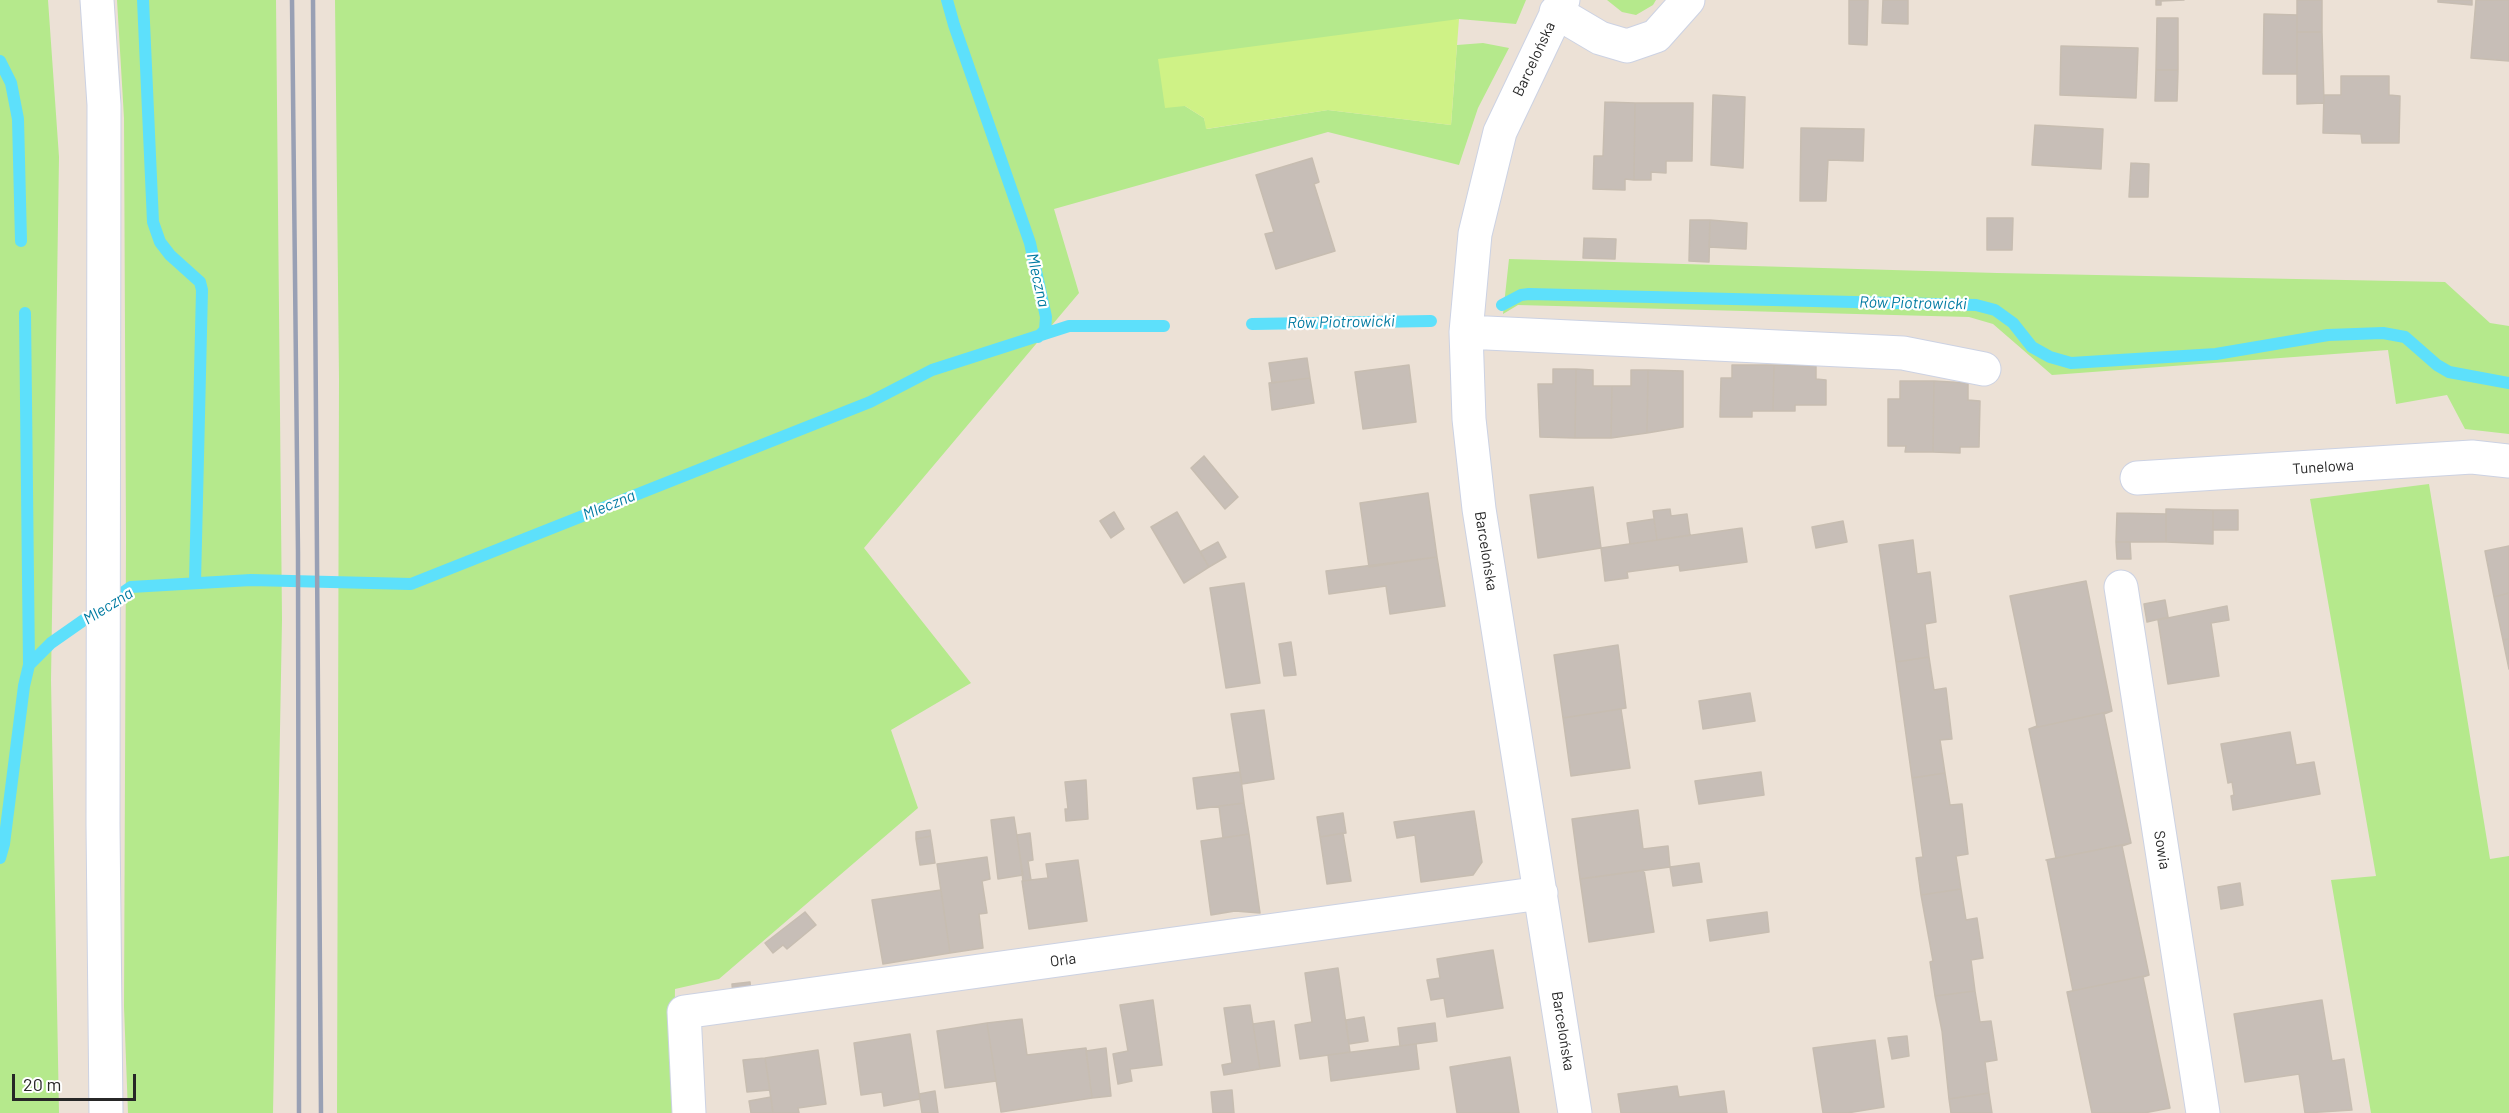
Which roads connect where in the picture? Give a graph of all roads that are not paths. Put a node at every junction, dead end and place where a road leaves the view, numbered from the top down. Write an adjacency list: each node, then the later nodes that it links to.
1 (97, 0): 10 (street)
2 (1688, 0): 3 (street)
3 (1559, 6): 4 (street, Barcelońska)
4 (1466, 332): 5 (street); 9 (street, Barcelońska)
5 (1984, 369)
6 (2509, 461): 7 (street, Tunelowa)
7 (2136, 478)
8 (2121, 587): 13 (street, Sowia)
9 (1541, 892): 11 (street, Orla); 12 (street, Barcelońska)
10 (106, 1113)
11 (689, 1113)
12 (1575, 1113)
13 (2203, 1113)

